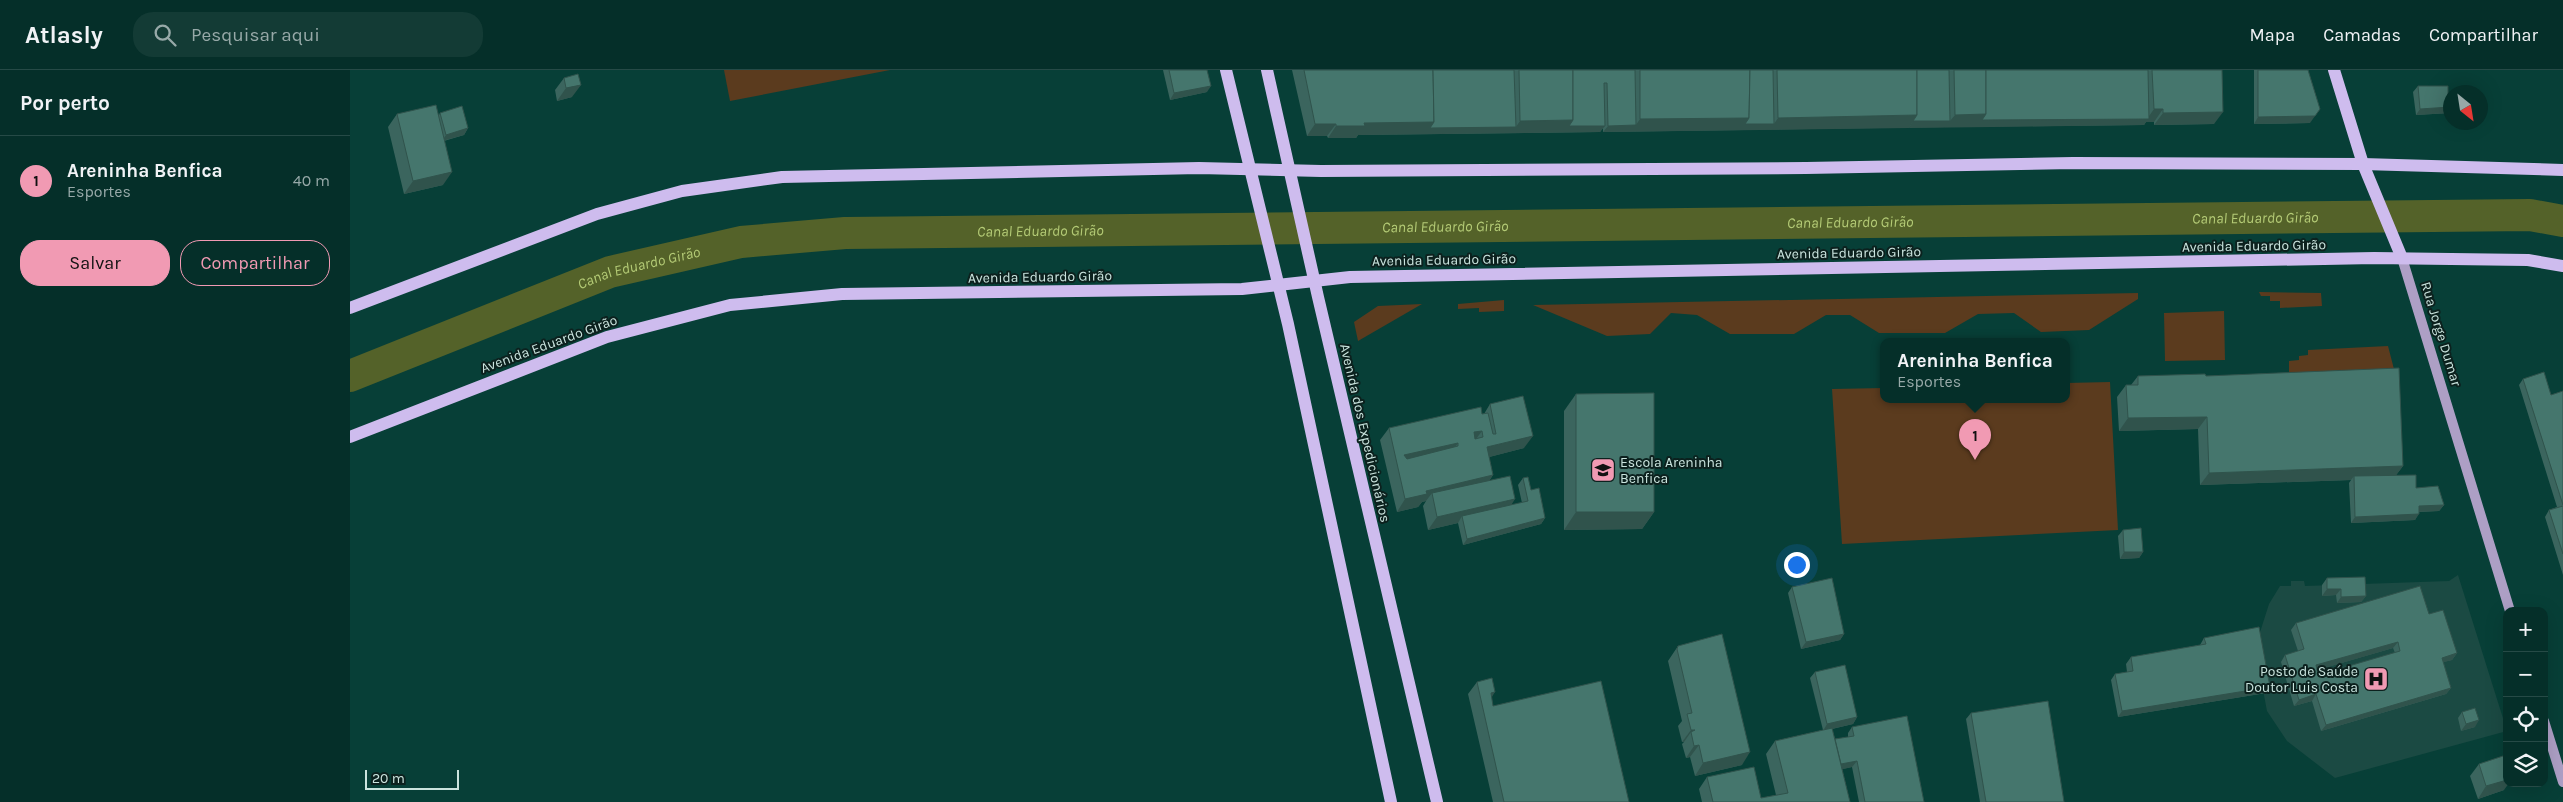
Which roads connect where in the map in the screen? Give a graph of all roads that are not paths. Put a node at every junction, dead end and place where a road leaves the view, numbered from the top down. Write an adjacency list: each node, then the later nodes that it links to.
1 (1226, 70): 5 (main road)
2 (1267, 70): 6 (main road, Avenida dos Expedicionários)
3 (2334, 70): 4 (main road, Rua Jorge Dumar)
4 (2362, 164): 6 (main road); 7 (main road); 8 (main road, Rua Jorge Dumar)
5 (1250, 169): 6 (main road); 11 (main road); 12 (main road)
6 (1289, 170): 10 (main road, Avenida dos Expedicionários)
7 (2563, 170)
8 (2402, 258): 9 (main road, Avenida Eduardo Girão); 10 (main road, Avenida Eduardo Girão); 14 (street, Rua Jorge Dumar)
9 (2563, 266)
10 (1314, 281): 11 (main road, Avenida Eduardo Girão); 18 (main road, Avenida dos Expedicionários)
11 (1278, 285): 13 (main road, Avenida Eduardo Girão); 17 (main road)
12 (350, 308)
13 (351, 432)
14 (2509, 607)
15 (2548, 734): 16 (street)
16 (2563, 782)
17 (1391, 802)
18 (1437, 802)

